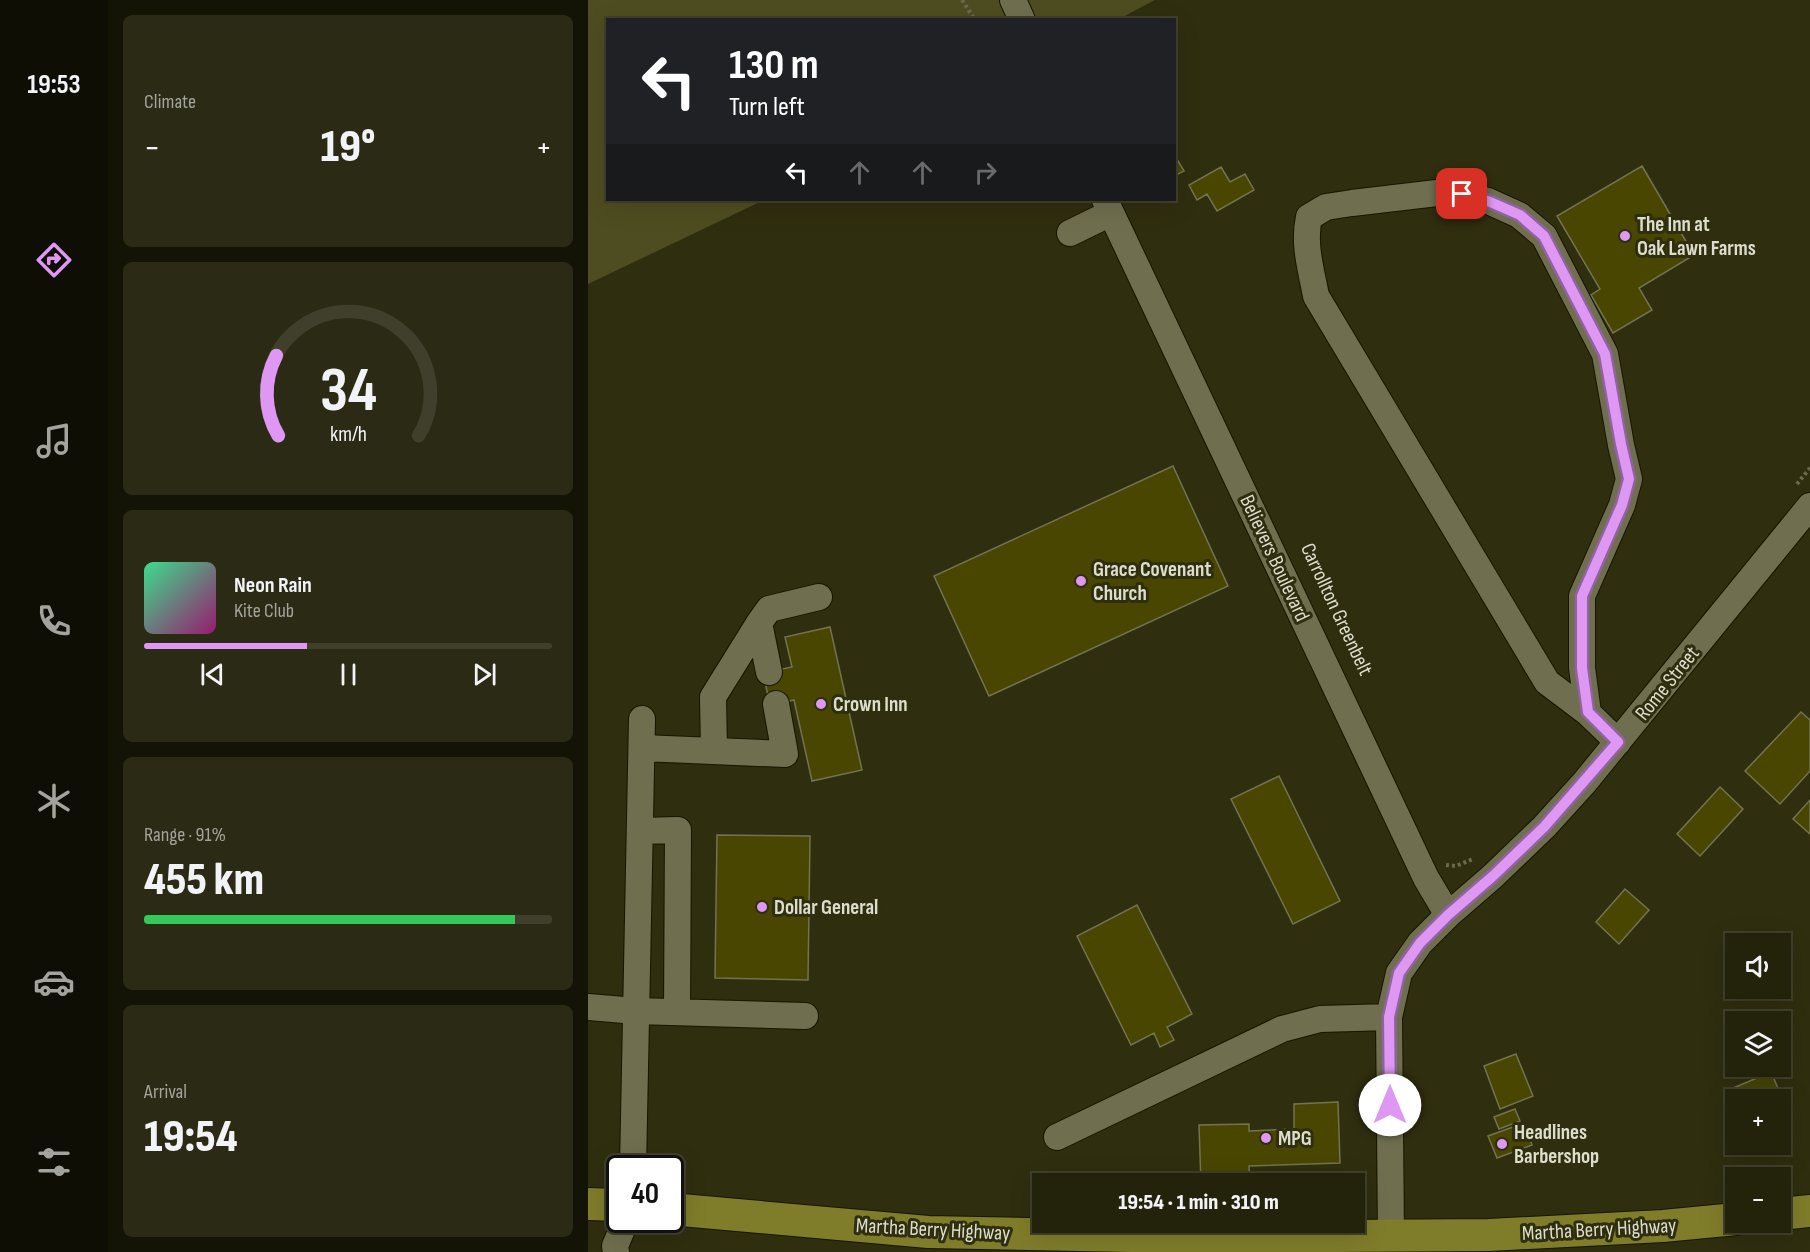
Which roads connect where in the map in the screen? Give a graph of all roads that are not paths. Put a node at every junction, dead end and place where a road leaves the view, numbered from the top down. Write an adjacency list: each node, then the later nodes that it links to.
1 (1013, 0): 2 (street)
2 (1021, 18)
3 (1108, 206): 4 (street); 16 (street, Believers Boulevard)
4 (1070, 233)
5 (1810, 506): 12 (street, Rome Street)
6 (819, 597): 7 (street)
7 (759, 623): 8 (street); 14 (street)
8 (769, 672)
9 (776, 704): 14 (street)
10 (1588, 712): 10 (street); 12 (street)
11 (642, 719): 13 (street)
12 (1618, 742): 16 (street, Rome Street)
13 (642, 748): 14 (street); 15 (street)
14 (714, 751)
15 (640, 831): 18 (street); 19 (street)
16 (1448, 915): 21 (street, Rome Street)
17 (588, 1007): 18 (street)
18 (636, 1011): 19 (street); 23 (street)
19 (677, 1012): 20 (street)
20 (805, 1016)
21 (1389, 1017): 22 (street); 31 (street, Rome Street)
22 (1057, 1137)
23 (633, 1155)
24 (588, 1204): 25 (main road)
25 (606, 1205)
26 (684, 1210): 31 (main road, Martha Berry Highway)
27 (1810, 1211): 28 (main road)
28 (1791, 1213)
29 (1725, 1220): 31 (main road, Martha Berry Highway)
30 (620, 1233): 32 (street)
31 (1391, 1236)
32 (616, 1252)

